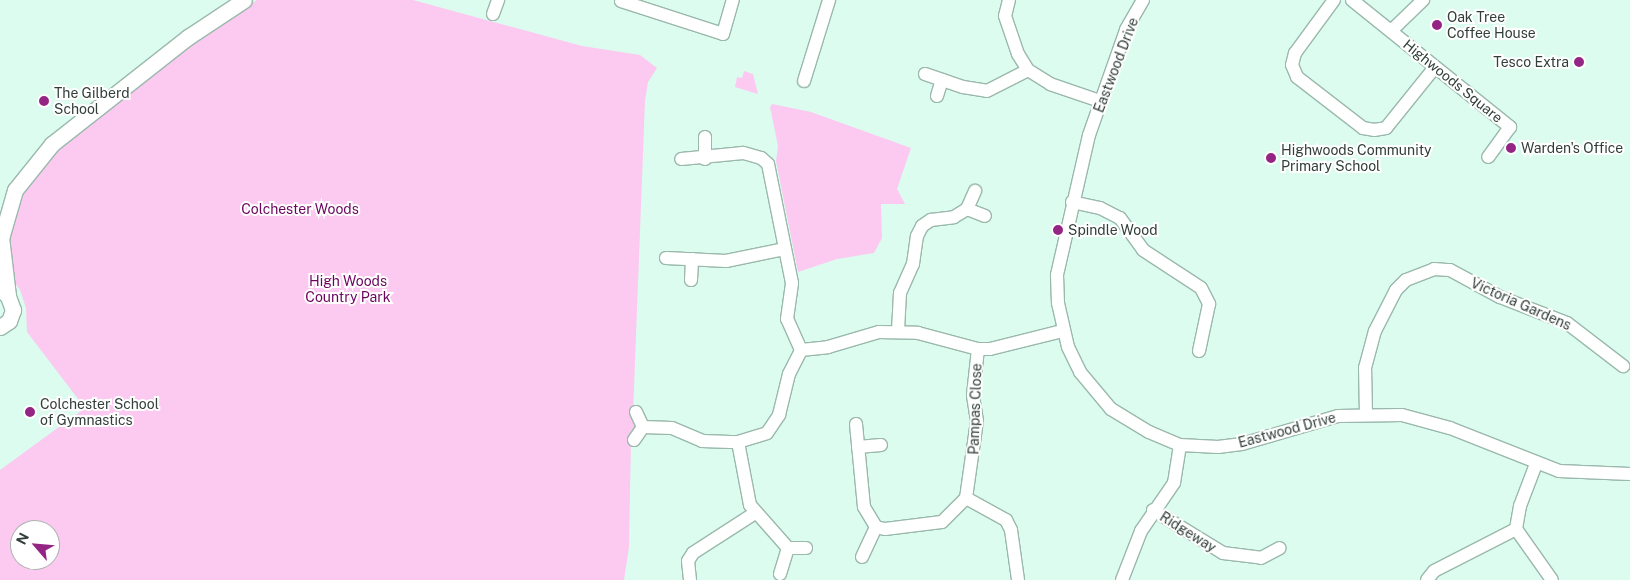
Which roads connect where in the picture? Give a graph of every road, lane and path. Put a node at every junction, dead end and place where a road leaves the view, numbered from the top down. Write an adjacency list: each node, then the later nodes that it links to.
1 (244, 0): 28 (street)
2 (498, 0): 11 (street)
3 (733, 0): 9 (street)
4 (829, 0): 17 (street)
5 (1143, 0): 19 (street, Eastwood Drive)
6 (1334, 0): 13 (street)
7 (1352, 0): 12 (street, Highwoods Square)
8 (1424, 0): 12 (street, Highwoods Square)
9 (621, 1)
10 (1004, 1): 14 (street)
11 (493, 14)
12 (1391, 31): 13 (street, Highwoods Square)
13 (1435, 67): 21 (street, Highwoods Square)
14 (1028, 70): 16 (street); 19 (street)
15 (925, 74): 16 (street)
16 (942, 80): 18 (street)
17 (804, 81)
18 (937, 96)
19 (1100, 101): 25 (street, Eastwood Drive)
20 (705, 137): 23 (street)
21 (1488, 157)
22 (681, 159): 23 (street)
23 (705, 159): 29 (street)
24 (975, 190): 26 (street)
25 (1072, 202): 36 (street, Eastwood Drive); 39 (street)
26 (967, 209): 27 (street); 35 (street)
27 (985, 216)
28 (1, 240): 33 (street)
29 (784, 249): 31 (street); 38 (street)
30 (666, 258): 31 (street)
31 (692, 259): 32 (street)
32 (691, 280)
33 (4, 293): 34 (street)
34 (0, 328)
35 (898, 331): 37 (street); 38 (street)
36 (1062, 332): 37 (street); 48 (street, Eastwood Drive)
37 (978, 349): 52 (street, Pampas Close)
38 (801, 350): 46 (street)
39 (1199, 351)
40 (1623, 366): 42 (street, Victoria Gardens)
41 (636, 412): 44 (street)
42 (1366, 414): 48 (street, Eastwood Drive); 50 (street, Eastwood Drive)
43 (856, 424): 49 (street)
44 (643, 426): 45 (street); 46 (street)
45 (634, 440)
46 (738, 442): 54 (street)
47 (881, 445): 49 (street)
48 (1180, 445): 53 (street)
49 (858, 447): 55 (street)
50 (1536, 464): 51 (street, Eastwood Drive); 56 (street)
51 (1630, 474)
52 (966, 498): 55 (street); 64 (street)
53 (1153, 510): 59 (street, Ridgeway); 65 (street)
54 (755, 513): 57 (street); 63 (street)
55 (876, 527): 60 (street)
56 (1516, 529): 62 (street); 66 (street)
57 (788, 548): 58 (street); 61 (street)
58 (806, 548)
59 (1280, 548)
60 (862, 557)
61 (780, 574)
62 (1556, 579)
63 (690, 580)
64 (1018, 580)
65 (1122, 580)
66 (1427, 580)

